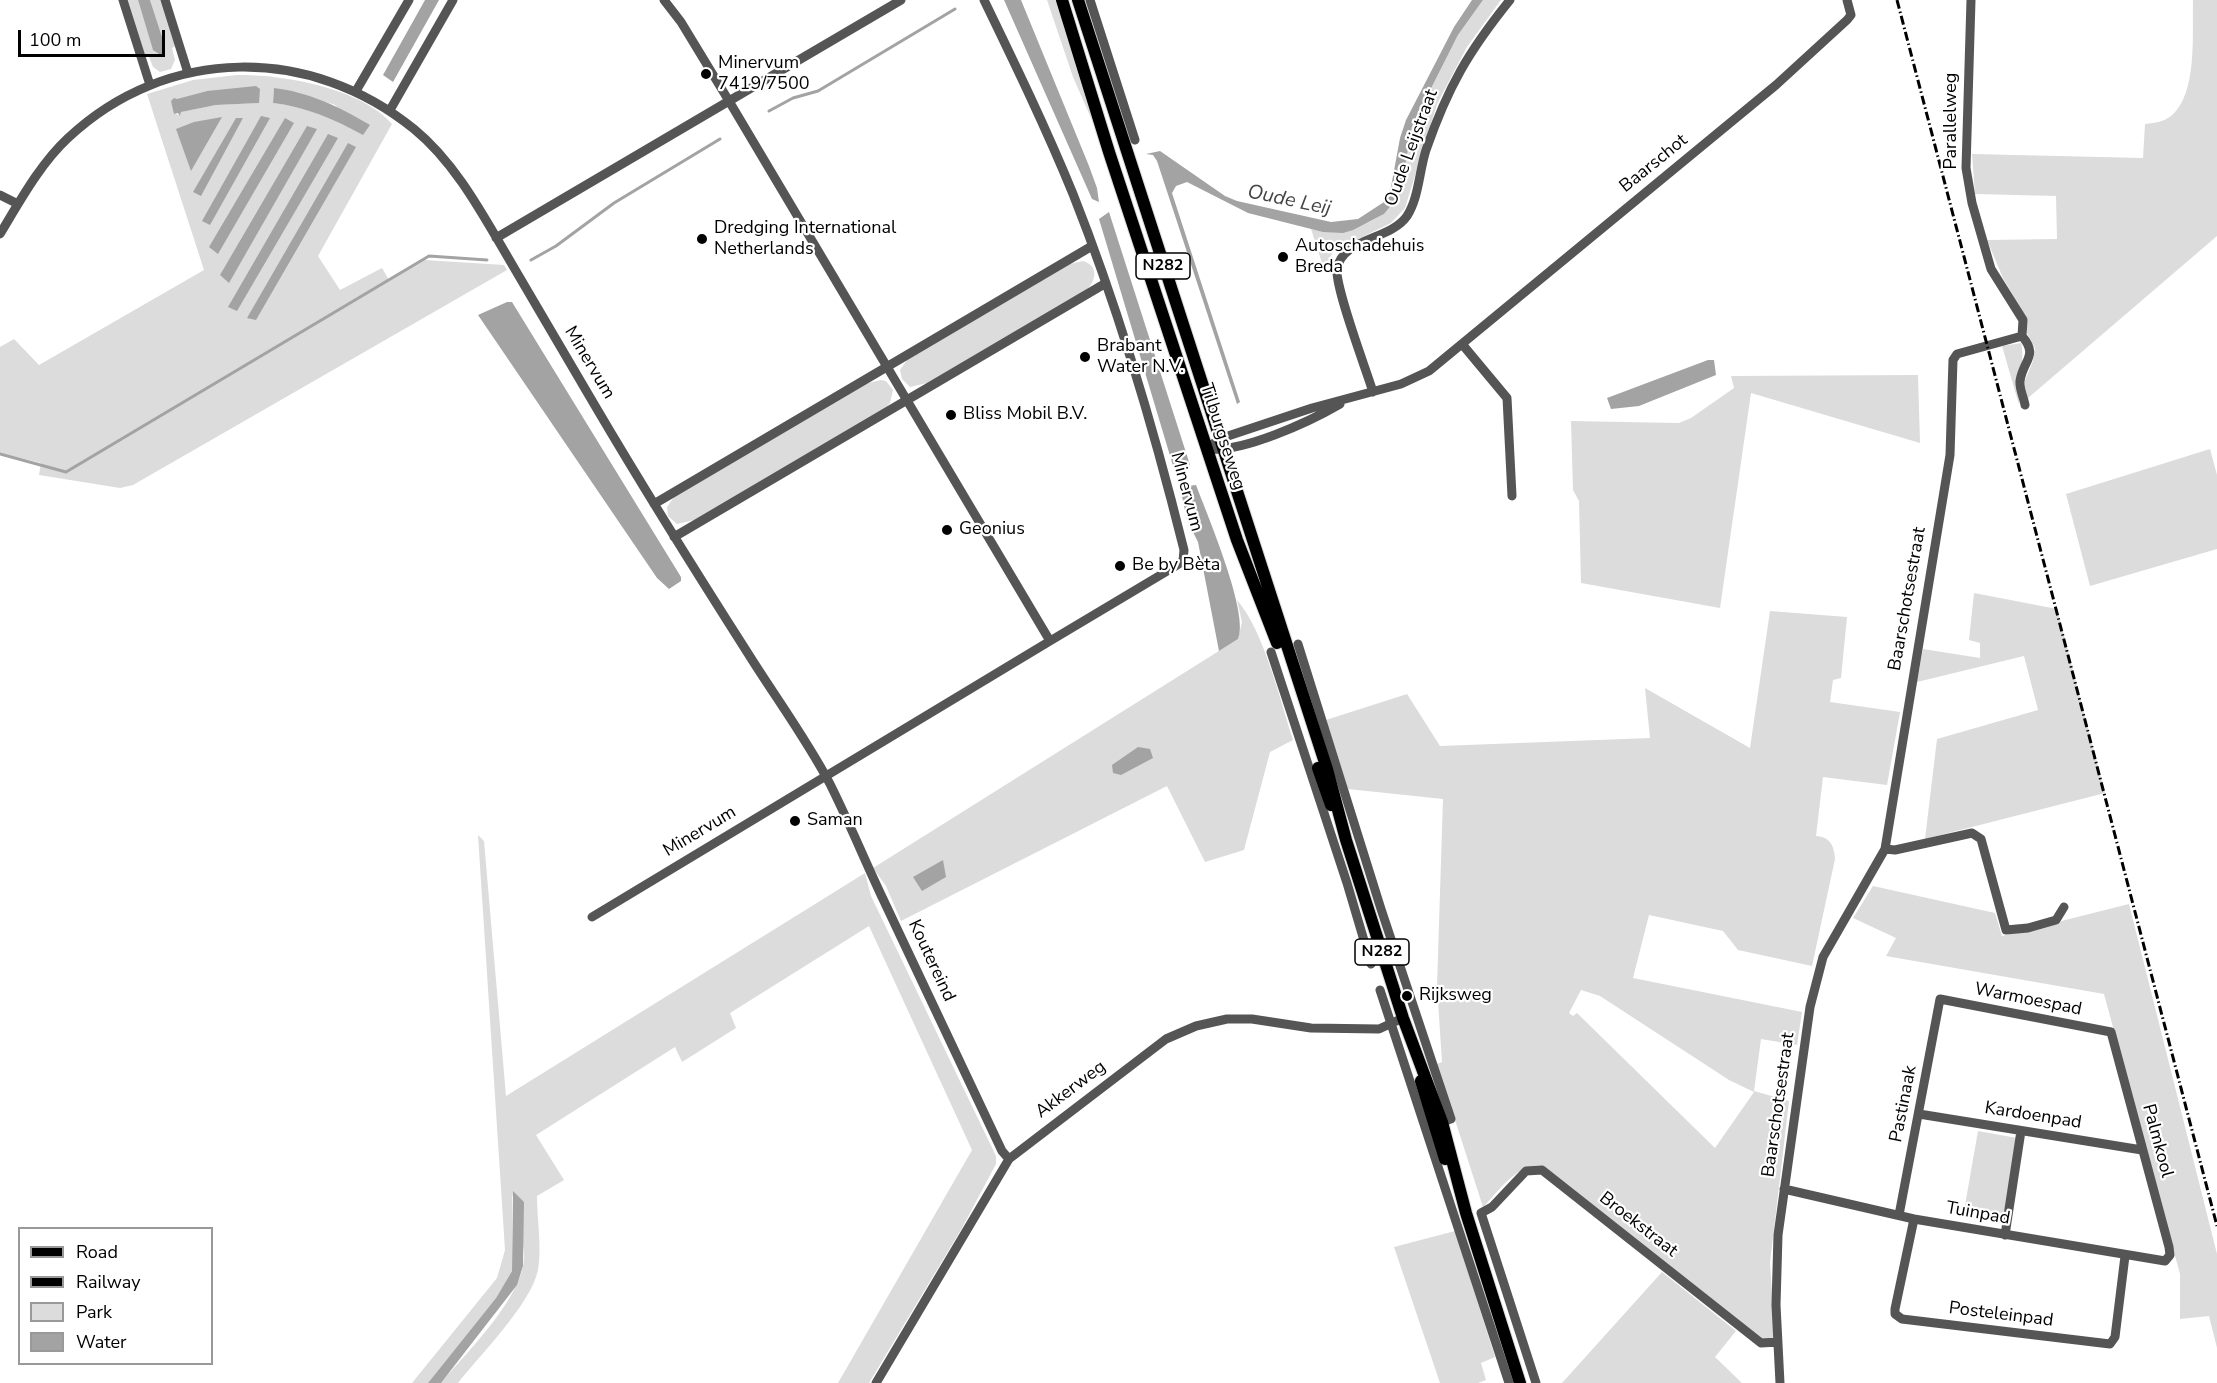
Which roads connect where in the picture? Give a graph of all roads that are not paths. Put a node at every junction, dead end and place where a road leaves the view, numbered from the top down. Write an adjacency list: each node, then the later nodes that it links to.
1 (123, 0): 15 (street)
2 (165, 0): 14 (street)
3 (409, 0): 16 (street)
4 (453, 0): 18 (street)
5 (664, 0): 17 (street)
6 (901, 0): 17 (street)
7 (984, 0): 24 (street, Minervum)
8 (1062, 0): 33 (main road, Tilburgseweg / N282)
9 (1077, 0): 32 (main road, Tilburgseweg / N282)
10 (1090, 0): 19 (street)
11 (1510, 0): 29 (street, Oude Leijstraat)
12 (1847, 0): 27 (street, Baarschot)
13 (1971, 0): 26 (street, Parallelweg)
14 (188, 73): 15 (street, Minervum); 16 (street, Minervum)
15 (150, 85): 21 (street, Minervum)
16 (356, 91): 18 (street, Minervum)
17 (729, 101): 23 (street); 28 (street)
18 (390, 110): 23 (street, Minervum)
19 (1135, 140)
20 (0, 195): 21 (street)
21 (18, 204): 22 (street, Minervum)
22 (0, 234)
23 (496, 238): 35 (street, Minervum)
24 (1092, 246): 25 (street, Minervum); 28 (street)
25 (1106, 283): 30 (street); 37 (street, Minervum)
26 (2022, 336): 31 (street, Parallelweg); 43 (street, Baarschotsestraat)
27 (1462, 344): 29 (street, Baarschot); 34 (street)
28 (887, 367): 30 (street); 35 (street)
29 (1374, 392): 32 (street, Baarschot)
30 (906, 401): 36 (street); 37 (street)
31 (2025, 405)
32 (1221, 445): 33 (street, Baarschot); 39 (main road, Tilburgseweg / N282)
33 (1207, 449): 39 (main road, Tilburgseweg / N282)
34 (1512, 496)
35 (654, 504): 36 (street, Minervum)
36 (674, 537): 41 (street, Minervum)
37 (1050, 641): 41 (street, Minervum)
38 (1298, 644): 40 (street)
39 (1278, 645): 40 (main road, N282); 42 (street)
40 (1327, 769): 42 (main road, N282); 52 (street)
41 (825, 776): 45 (street, Minervum); 55 (street, Koutereind)
42 (1340, 842): 46 (street); 49 (main road, N282)
43 (1885, 849): 44 (street); 56 (street, Baarschotsestraat)
44 (2064, 907)
45 (592, 917)
46 (1371, 964)
47 (1380, 990): 49 (street)
48 (1940, 999): 50 (street, Warmoespad); 51 (street, Pastinaak)
49 (1398, 1021): 52 (main road, N282); 55 (street, Akkerweg); 64 (street)
50 (2111, 1032): 54 (street, Palmkool)
51 (1919, 1114): 53 (street, Kardoenpad); 57 (street, Pastinaak)
52 (1437, 1123): 65 (main road, N282)
53 (2021, 1131): 54 (street, Kardoenpad); 59 (street)
54 (2142, 1150): 61 (street, Palmkool)
55 (1009, 1159): 63 (street, Akkerweg)
56 (1784, 1189): 57 (street, Tuinpad); 62 (street, Baarschotsestraat)
57 (1899, 1215): 58 (street, Tuinpad)
58 (1914, 1220): 59 (street, Tuinpad); 60 (street, Posteleinpad)
59 (2005, 1235): 60 (street, Tuinpad)
60 (2125, 1256): 61 (street, Tuinpad)
61 (2168, 1259)
62 (1778, 1342): 66 (street, Broekstraat); 67 (street, Baarschotsestraat)
63 (876, 1383)
64 (1509, 1383)
65 (1520, 1383)
66 (1536, 1383)
67 (1780, 1383)

